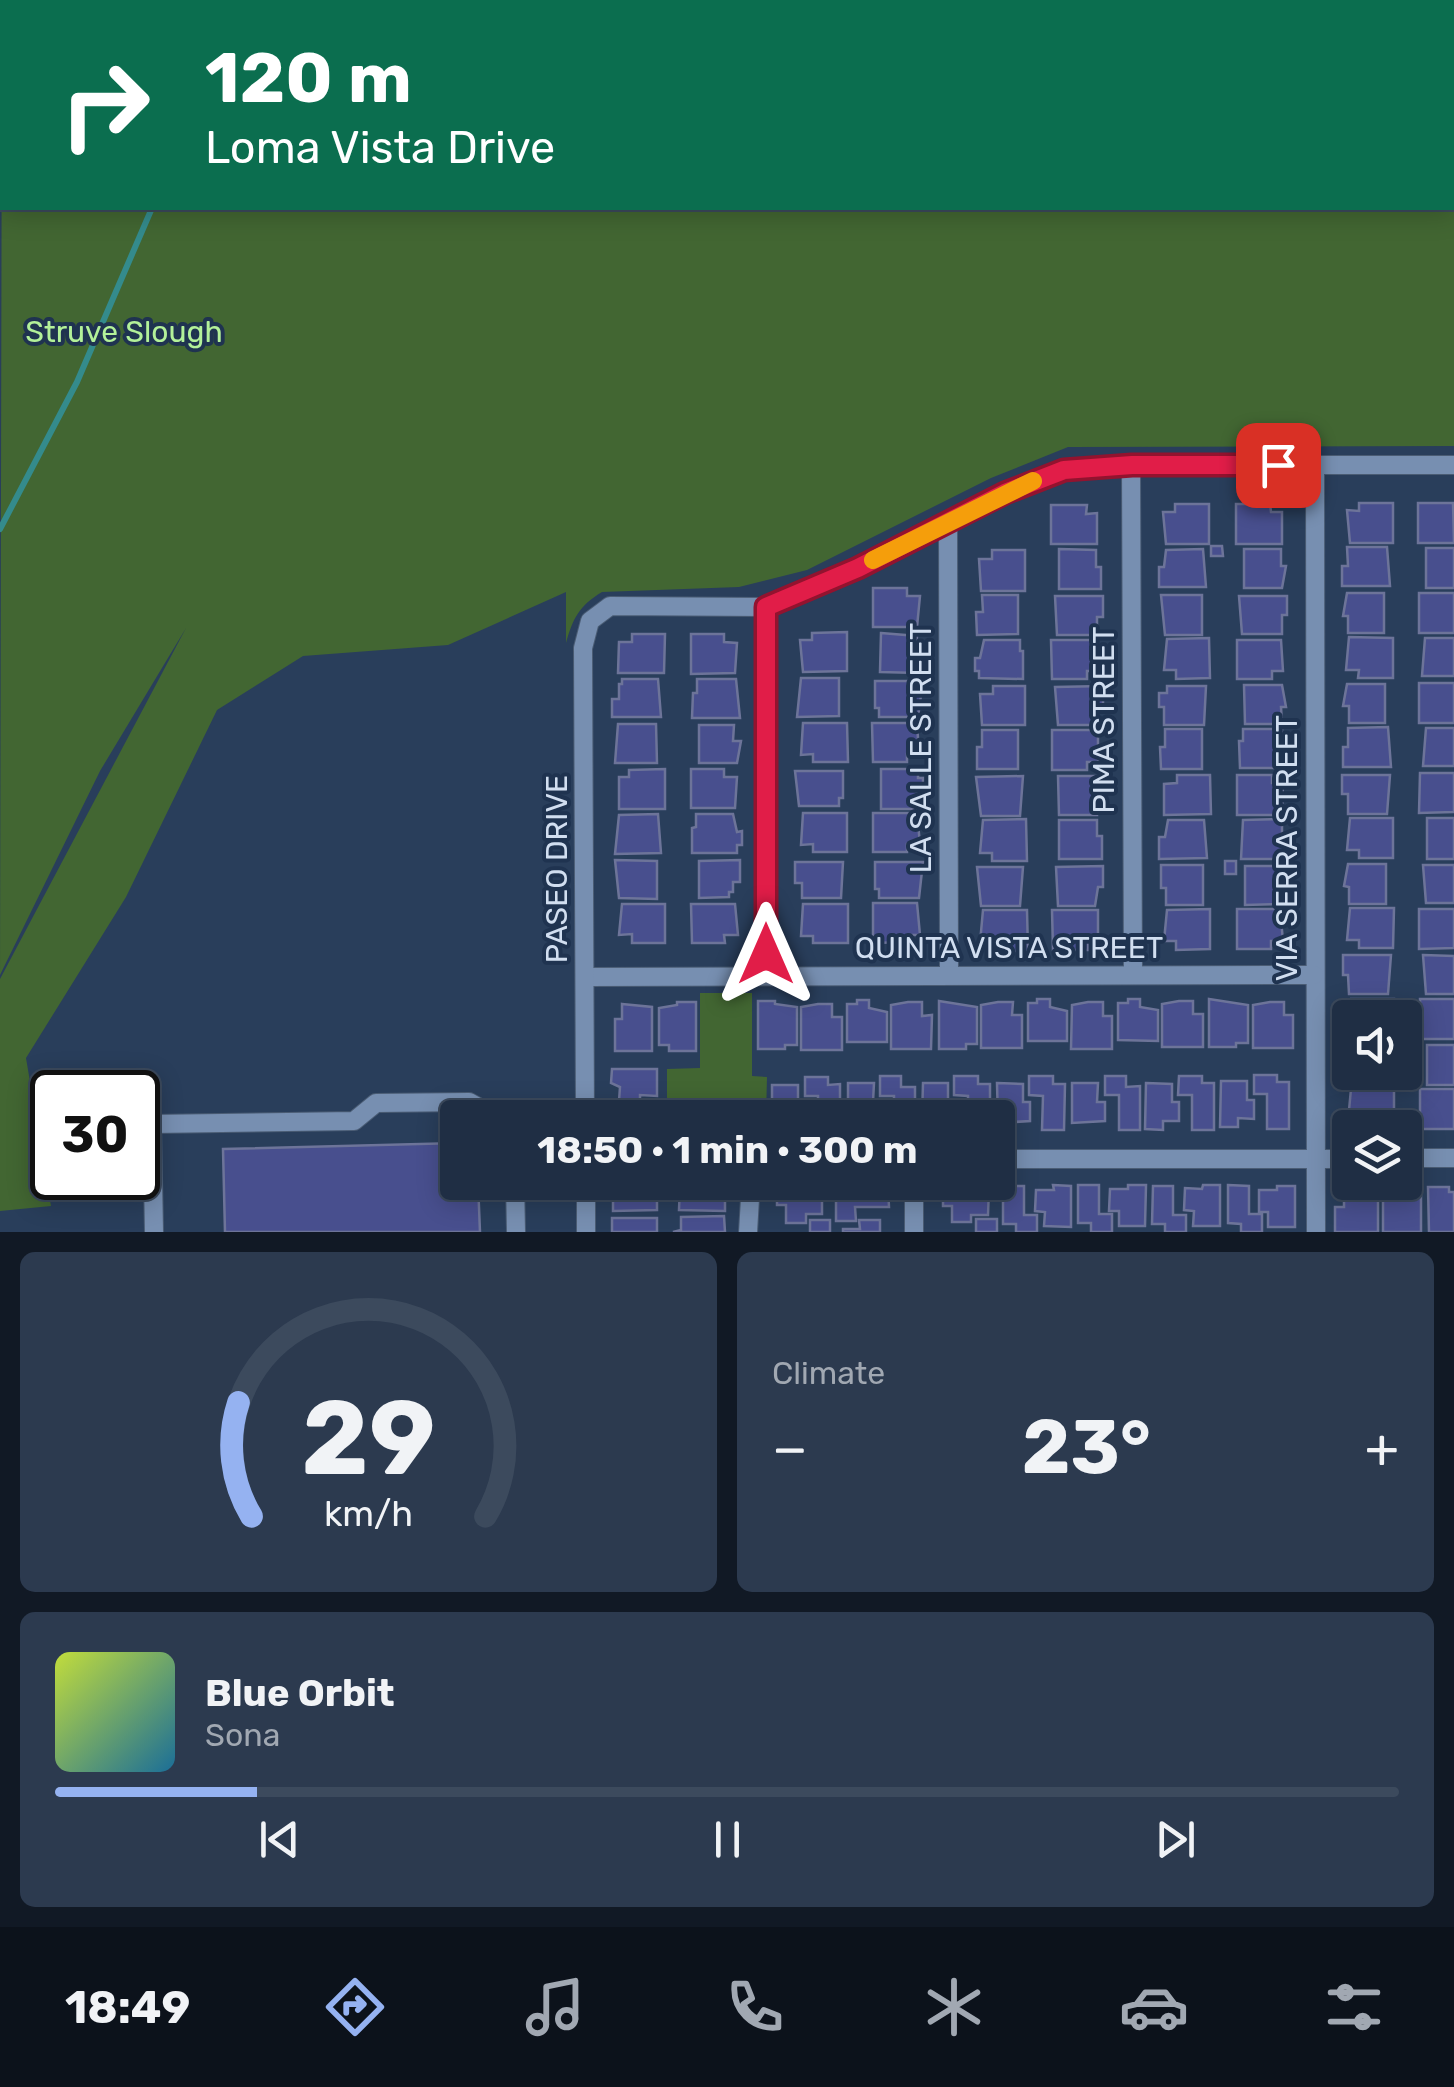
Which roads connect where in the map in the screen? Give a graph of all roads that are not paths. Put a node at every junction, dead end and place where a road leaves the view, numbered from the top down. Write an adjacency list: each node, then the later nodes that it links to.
1 (828, 0): 2 (street)
2 (836, 0)
3 (1132, 465): 4 (street); 6 (street); 8 (street, PIMA STREET)
4 (1314, 465): 5 (street); 11 (street, VIA SERRA STREET)
5 (1454, 465)
6 (948, 521): 7 (street); 10 (street, LA SALLE STREET)
7 (766, 607): 9 (street); 12 (street, PASEO DRIVE)
8 (1133, 975): 10 (street, QUINTA VISTA STREET); 11 (street, QUINTA VISTA STREET)
9 (766, 976): 10 (street, QUINTA VISTA STREET); 12 (street, QUINTA VISTA STREET)
10 (949, 976)
11 (1314, 976): 17 (street, VIA SERRA STREET)
12 (584, 977): 13 (street, PASEO DRIVE)
13 (586, 1100)
14 (440, 1102): 24 (street)
15 (1422, 1158): 16 (street)
16 (1454, 1158)
17 (1316, 1159): 18 (street); 19 (street); 29 (street, VIA SERRA STREET)
18 (1332, 1159)
19 (1015, 1160)
20 (515, 1200): 25 (street)
21 (586, 1200): 26 (street)
22 (751, 1200): 27 (street)
23 (914, 1200): 28 (street)
24 (154, 1232)
25 (516, 1232)
26 (586, 1232)
27 (748, 1232)
28 (914, 1232)
29 (1316, 1232)

